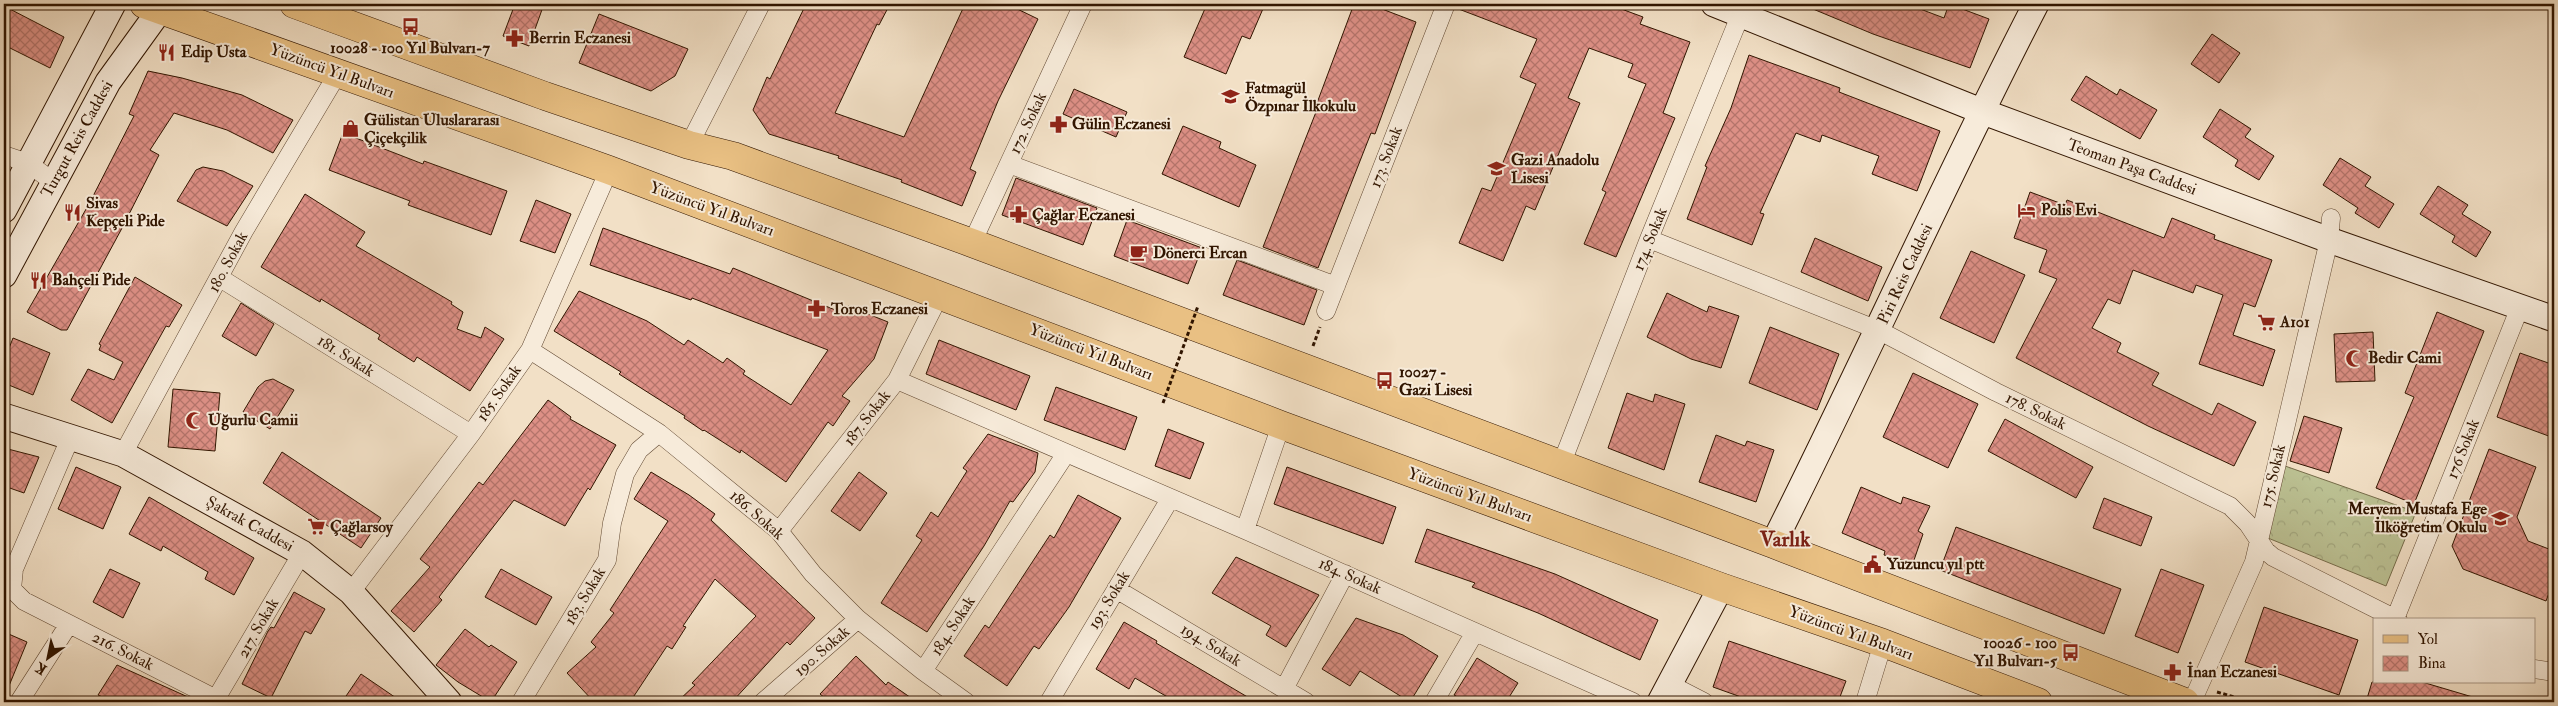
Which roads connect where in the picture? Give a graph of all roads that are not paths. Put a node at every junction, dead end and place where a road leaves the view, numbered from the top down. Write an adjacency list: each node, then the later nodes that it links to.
1 (113, 4): 14 (street, Turgut Reis Caddesi)
2 (294, 4): 12 (main road)
3 (761, 4): 12 (street)
4 (1083, 4): 15 (street, 172. Sokak)
5 (1446, 4): 24 (street, 173. Sokak)
6 (1714, 4): 9 (street, Teoman Paşa Caddesi)
7 (2036, 4): 11 (street, Piri Reis Caddesi)
8 (152, 7): 10 (main road, Yüzüncü Yıl Bulvarı); 17 (street, Turgut Reis Caddesi)
9 (1743, 9): 11 (street, Teoman Paşa Caddesi); 20 (street, 174. Sokak)
10 (338, 73): 16 (main road, Yüzüncü Yıl Bulvarı); 23 (street, 180. Sokak)
11 (1981, 111): 19 (street, Teoman Paşa Caddesi); 29 (street, Piri Reis Caddesi)
12 (689, 145): 21 (main road)
13 (4, 155): 14 (street)
14 (28, 163): 17 (street); 18 (street, Turgut Reis Caddesi)
15 (1009, 164): 21 (street, 172. Sokak); 24 (street)
16 (609, 170): 25 (main road, Yüzüncü Yıl Bulvarı); 30 (street, 185. Sokak)
17 (52, 181): 22 (street, Turgut Reis Caddesi)
18 (4, 210)
19 (2330, 229): 26 (street, Teoman Paşa Caddesi); 43 (street, 175. Sokak)
20 (1649, 239): 29 (street, 178. Sokak); 39 (street, 174. Sokak)
21 (972, 243): 39 (main road)
22 (4, 275)
23 (220, 278): 35 (street, 181. Sokak); 37 (street, 180. Sokak)
24 (1336, 286): 27 (street, 173. Sokak)
25 (940, 294): 31 (street, 187. Sokak); 33 (main road, Yüzüncü Yıl Bulvarı)
26 (2520, 307): 28 (street, Teoman Paşa Caddesi); 51 (street, 176 Sokak)
27 (1326, 311)
28 (2554, 319)
29 (1878, 330): 43 (street, 178. Sokak); 44 (street, Piri Reis Caddesi)
30 (530, 350): 34 (street, 186. Sokak); 35 (street, 185. Sokak)
31 (896, 380): 38 (street, 184. Sokak); 42 (street, 187. Sokak)
32 (4, 416): 36 (street, Şakrak Caddesi)
33 (1281, 425): 41 (street); 47 (main road, Yüzüncü Yıl Bulvarı)
34 (658, 433): 42 (street, 186. Sokak); 65 (street, 183. Sokak)
35 (471, 434): 49 (street, 185. Sokak)
36 (71, 436): 37 (street, Şakrak Caddesi); 53 (street, 216. Sokak)
37 (123, 454): 45 (street, Şakrak Caddesi)
38 (1065, 454): 40 (street, 184. Sokak); 57 (street, 184. Sokak)
39 (1561, 465): 44 (main road)
40 (1170, 499): 41 (street, 184. Sokak); 48 (street, 193. Sokak)
41 (1245, 530): 46 (street, 184. Sokak)
42 (779, 532): 52 (street, 186. Sokak)
43 (2259, 539): 50 (street, 178. Sokak); 61 (street, 175. Sokak)
44 (1773, 544): 61 (main road)
45 (302, 553): 49 (street, Şakrak Caddesi); 62 (street, 217. Sokak)
46 (1344, 574): 54 (street, 184. Sokak); 59 (street)
47 (1721, 587): 55 (main road, Yüzüncü Yıl Bulvarı); 60 (street)
48 (1116, 588): 59 (street, 194. Sokak); 68 (street, 193. Sokak)
49 (351, 592): 64 (street, Şakrak Caddesi)
50 (2395, 618)
51 (2397, 618)
52 (858, 619): 57 (street, 186. Sokak); 66 (street, 190. Sokak)
53 (69, 624): 62 (street, 216. Sokak); 63 (street)
54 (1475, 632): 70 (street); 71 (street, 184. Sokak)
55 (1883, 643): 73 (street); 74 (main road, Yüzüncü Yıl Bulvarı)
56 (2536, 669): 58 (street)
57 (923, 672): 67 (street, 186. Sokak)
58 (2554, 672)
59 (1284, 689): 69 (street, 194. Sokak)
60 (1664, 693): 72 (street)
61 (2192, 697)
62 (218, 701)
63 (19, 702)
64 (449, 702)
65 (521, 702)
66 (763, 702)
67 (966, 702)
68 (1049, 702)
69 (1306, 702)
70 (1434, 702)
71 (1633, 702)
72 (1704, 702)
73 (1866, 702)
74 (2038, 702)

